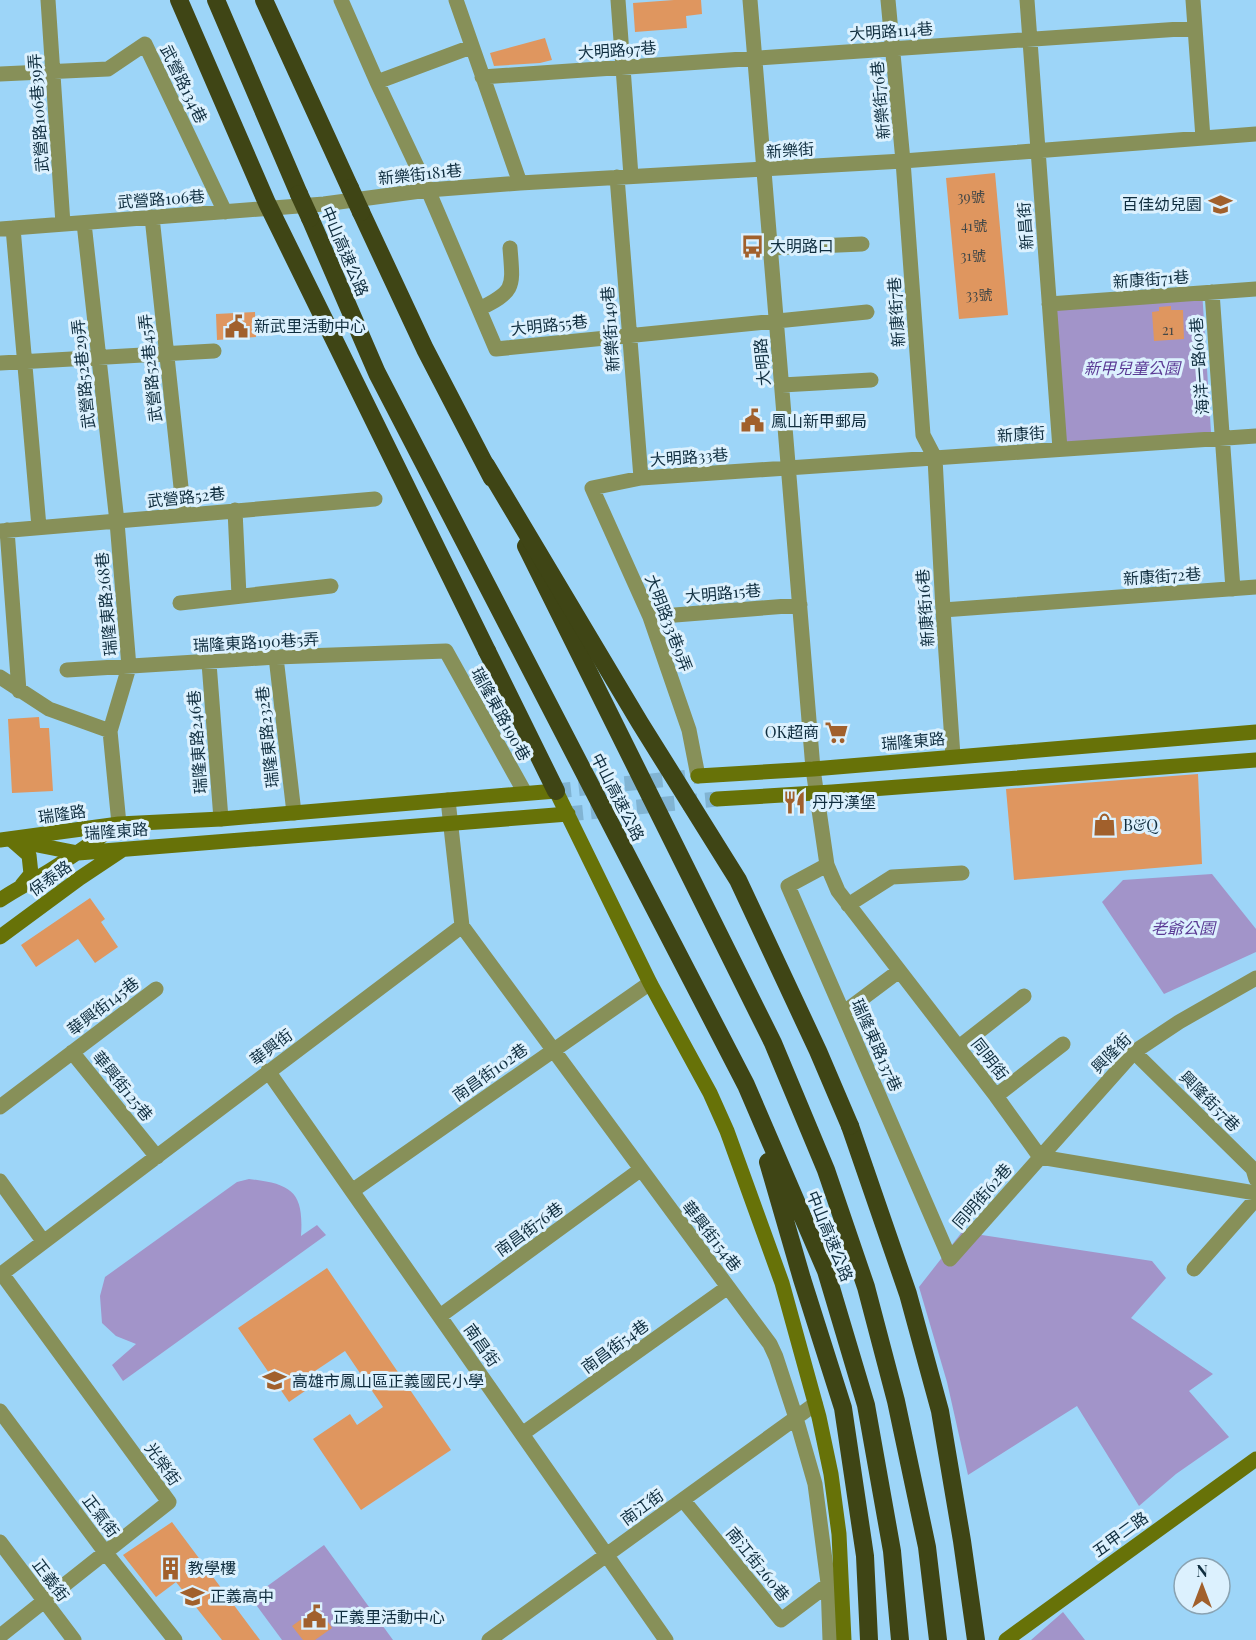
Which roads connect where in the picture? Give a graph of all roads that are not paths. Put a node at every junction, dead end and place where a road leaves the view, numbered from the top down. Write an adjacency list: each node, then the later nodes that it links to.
1 (48, 0): 18 (street, 武營路106巷39弄)
2 (179, 0): 90 (highway, bridge)
3 (216, 0): 124 (highway, 中山高速公路, bridge)
4 (264, 0): 57 (highway, 中山高速公路, bridge)
5 (341, 0): 21 (street, 大明路55巷)
6 (456, 0): 14 (street)
7 (618, 0): 17 (street, 新樂街149巷)
8 (750, 0): 16 (street, 大明路)
9 (888, 0): 15 (street, 新樂街76巷)
10 (1027, 0): 13 (street, 新昌街)
11 (1192, 0): 12 (street)
12 (1195, 28): 13 (street, 大明路114巷); 23 (street)
13 (1030, 40): 15 (street, 大明路114巷); 24 (street, 新昌街)
14 (471, 47): 20 (street); 21 (street)
15 (893, 49): 16 (street, 大明路114巷); 25 (street, 新樂街76巷)
16 (755, 58): 17 (street, 大明路97巷); 26 (street, 大明路)
17 (623, 67): 20 (street, 大明路97巷); 27 (street, 新樂街149巷)
18 (53, 70): 19 (street, 武營路134巷); 31 (street, 武營路134巷); 34 (street, 武營路106巷39弄)
19 (0, 74)
20 (482, 77): 28 (street)
21 (377, 82): 29 (street, 大明路55巷)
22 (1256, 134): 23 (street, 新樂街)
23 (1203, 138): 24 (street, 新樂街)
24 (1038, 151): 25 (street, 新樂街); 41 (street, 新昌街)
25 (903, 160): 26 (street, 新樂街); 56 (street, 新康街7巷)
26 (763, 170): 27 (street, 新樂街); 38 (street, 大明路)
27 (624, 176): 28 (street, 新樂街); 45 (street, 新樂街149巷)
28 (520, 183): 29 (street, 新樂街181巷)
29 (428, 190): 30 (street, 新樂街181巷); 42 (street, 大明路55巷)
30 (324, 204): 31 (street, 武營路106巷)
31 (225, 212): 32 (street, 武營路106巷)
32 (152, 217): 33 (street, 武營路106巷); 47 (street, 武營路52巷45弄)
33 (84, 223): 34 (street, 武營路106巷); 48 (street, 武營路52巷29弄)
34 (63, 224): 35 (street, 武營路106巷)
35 (6, 229): 49 (street)
36 (862, 244): 38 (street)
37 (510, 248): 42 (street)
38 (771, 248): 44 (street, 大明路)
39 (1256, 289): 40 (street, 新康街71巷)
40 (1212, 292): 41 (street, 新康街71巷); 54 (street, 海洋一路60巷)
41 (1049, 304): 55 (street, 新昌街)
42 (479, 309): 45 (street, 大明路55巷)
43 (867, 312): 44 (street, 大明路55巷)
44 (777, 322): 45 (street, 大明路55巷); 52 (street, 大明路)
45 (629, 335): 59 (street, 新樂街149巷)
46 (214, 351): 47 (street)
47 (166, 354): 48 (street); 63 (street, 武營路52巷45弄)
48 (100, 358): 49 (street); 64 (street, 武營路52巷29弄)
49 (25, 362): 50 (street); 65 (street)
50 (0, 363)
51 (871, 380): 52 (street)
52 (782, 385): 58 (street, 大明路)
53 (1256, 436): 54 (street, 新康街)
54 (1221, 438): 55 (street, 新康街); 69 (street)
55 (1060, 449): 56 (street, 新康街)
56 (935, 458): 58 (street, 新康街); 73 (street, 新康街16巷)
57 (486, 465): 153 (highway, bridge); 162 (highway, 中山高速公路)
58 (789, 467): 59 (street, 大明路33巷); 72 (street, 大明路)
59 (641, 478): 60 (street, 大明路33巷)
60 (592, 488): 74 (street, 大明路33巷9弄)
61 (375, 499): 62 (street, 武營路52巷)
62 (235, 510): 63 (street, 武營路52巷); 70 (street)
63 (184, 515): 64 (street, 武營路52巷)
64 (117, 522): 65 (street, 武營路52巷); 78 (street, 瑞隆東路268巷)
65 (39, 527): 66 (street, 武營路52巷)
66 (3, 530): 81 (street)
67 (331, 586): 70 (street)
68 (1256, 587): 69 (street, 新康街72巷)
69 (1233, 589): 73 (street, 新康街72巷)
70 (239, 596): 71 (street)
71 (180, 603)
72 (800, 605): 74 (street, 大明路15巷); 87 (street, 大明路)
73 (943, 610): 85 (street, 新康街16巷)
74 (650, 617): 89 (street, 大明路33巷9弄)
75 (446, 651): 76 (street, 瑞隆東路190巷5弄); 91 (street, 瑞隆東路190巷)
76 (276, 657): 77 (street, 瑞隆東路190巷5弄); 95 (street, 瑞隆東路232巷)
77 (209, 663): 78 (street, 瑞隆東路190巷5弄); 97 (street, 瑞隆東路246巷)
78 (129, 667): 79 (street, 瑞隆東路190巷5弄); 82 (street, 瑞隆東路268巷)
79 (67, 670)
80 (0, 677): 81 (street)
81 (19, 691): 82 (street)
82 (110, 731): 98 (street, 瑞隆東路268巷)
83 (1256, 732): 84 (street, 瑞隆東路)
84 (1132, 742): 85 (street, 瑞隆東路); 88 (street)
85 (953, 756): 87 (street, 瑞隆東路)
86 (1256, 760): 88 (street)
87 (813, 769): 89 (street, 瑞隆東路); 92 (street, 大明路)
88 (1134, 769): 92 (street)
89 (698, 776)
90 (556, 790): 91 (street, 瑞隆東路); 96 (street)
91 (525, 793): 94 (street, 瑞隆東路)
92 (817, 793): 93 (street); 104 (street, 同明街)
93 (717, 799)
94 (448, 800): 95 (street, 瑞隆東路); 99 (street)
95 (294, 813): 97 (street, 瑞隆東路)
96 (568, 814): 99 (street, 瑞隆東路); 114 (street)
97 (221, 819): 98 (street, 瑞隆東路)
98 (118, 824): 100 (street, 瑞隆路); 103 (street, 瑞隆東路)
99 (449, 824): 102 (street, 瑞隆東路); 110 (street)
100 (76, 830): 101 (street, 瑞隆路); 103 (street)
101 (5, 840): 103 (street, 瑞隆路); 107 (street)
102 (123, 849): 103 (street, 瑞隆東路); 106 (street, 保泰路)
103 (78, 853): 106 (street); 107 (street, 保泰路)
104 (827, 865): 109 (street, 同明街); 117 (street, 瑞隆東路137巷)
105 (962, 873): 109 (street)
106 (80, 878): 111 (street, 保泰路)
107 (22, 885): 108 (street, 保泰路)
108 (0, 900)
109 (848, 905): 112 (street, 同明街)
110 (462, 926): 120 (street, 華興街154巷); 123 (street, 華興街)
111 (0, 938)
112 (899, 970): 117 (street); 119 (street, 同明街)
113 (1256, 978): 122 (street, 興隆街)
114 (650, 983): 120 (street, 南昌街102巷); 141 (street)
115 (156, 989): 121 (street, 華興街145巷)
116 (1024, 996): 119 (street)
117 (843, 1013): 136 (street, 瑞隆東路137巷)
118 (1063, 1044): 125 (street)
119 (959, 1047): 125 (street, 同明街)
120 (554, 1050): 129 (street, 華興街154巷); 132 (street, 南昌街102巷)
121 (72, 1052): 126 (street, 華興街125巷); 128 (street, 華興街125巷)
122 (1134, 1052): 127 (street, 興隆街); 130 (street, 興隆街57巷)
123 (268, 1071): 128 (street, 華興街); 132 (street, 南昌街)
124 (746, 1085): 160 (highway); 161 (highway, 中山高速公路)
125 (996, 1096): 127 (street, 同明街)
126 (0, 1107)
127 (1040, 1156): 133 (street); 136 (street, 同明街62巷)
128 (157, 1157): 135 (street, 華興街)
129 (640, 1170): 139 (street, 華興街154巷); 140 (street, 南昌街76巷)
130 (1256, 1179)
131 (0, 1181): 135 (street)
132 (352, 1191): 140 (street, 南昌街)
133 (1256, 1193)
134 (1256, 1199): 137 (street)
135 (43, 1241): 138 (street, 華興街)
136 (950, 1259)
137 (1194, 1269)
138 (1, 1274): 148 (street, 光榮街)
139 (728, 1287): 143 (street, 華興街154巷); 144 (street, 南昌街54巷)
140 (440, 1316): 144 (street, 南昌街)
141 (815, 1404): 143 (street, 南江街); 150 (street)
142 (0, 1411): 148 (street, 正氣街)
143 (796, 1418): 146 (street, 南江街); 150 (street, 華興街154巷)
144 (522, 1434): 149 (street, 南昌街)
145 (1256, 1459): 163 (street, 五甲二路)
146 (683, 1500): 149 (street, 南江街); 150 (street, 南江街260巷)
147 (0, 1542): 151 (street, 正義街)
148 (105, 1552): 151 (street, 光榮街); 155 (street, 正氣街)
149 (607, 1555): 156 (street, 南江街); 157 (street, 南昌街)
150 (835, 1579): 158 (street, 華興街154巷); 159 (street)
151 (44, 1600): 152 (street, 光榮街); 154 (street, 正義街)
152 (0, 1636)
153 (975, 1637)
154 (74, 1640)
155 (175, 1640)
156 (489, 1640)
157 (666, 1640)
158 (830, 1640)
159 (844, 1640)
160 (869, 1640)
161 (900, 1640)
162 (938, 1640)
163 (1006, 1640)

